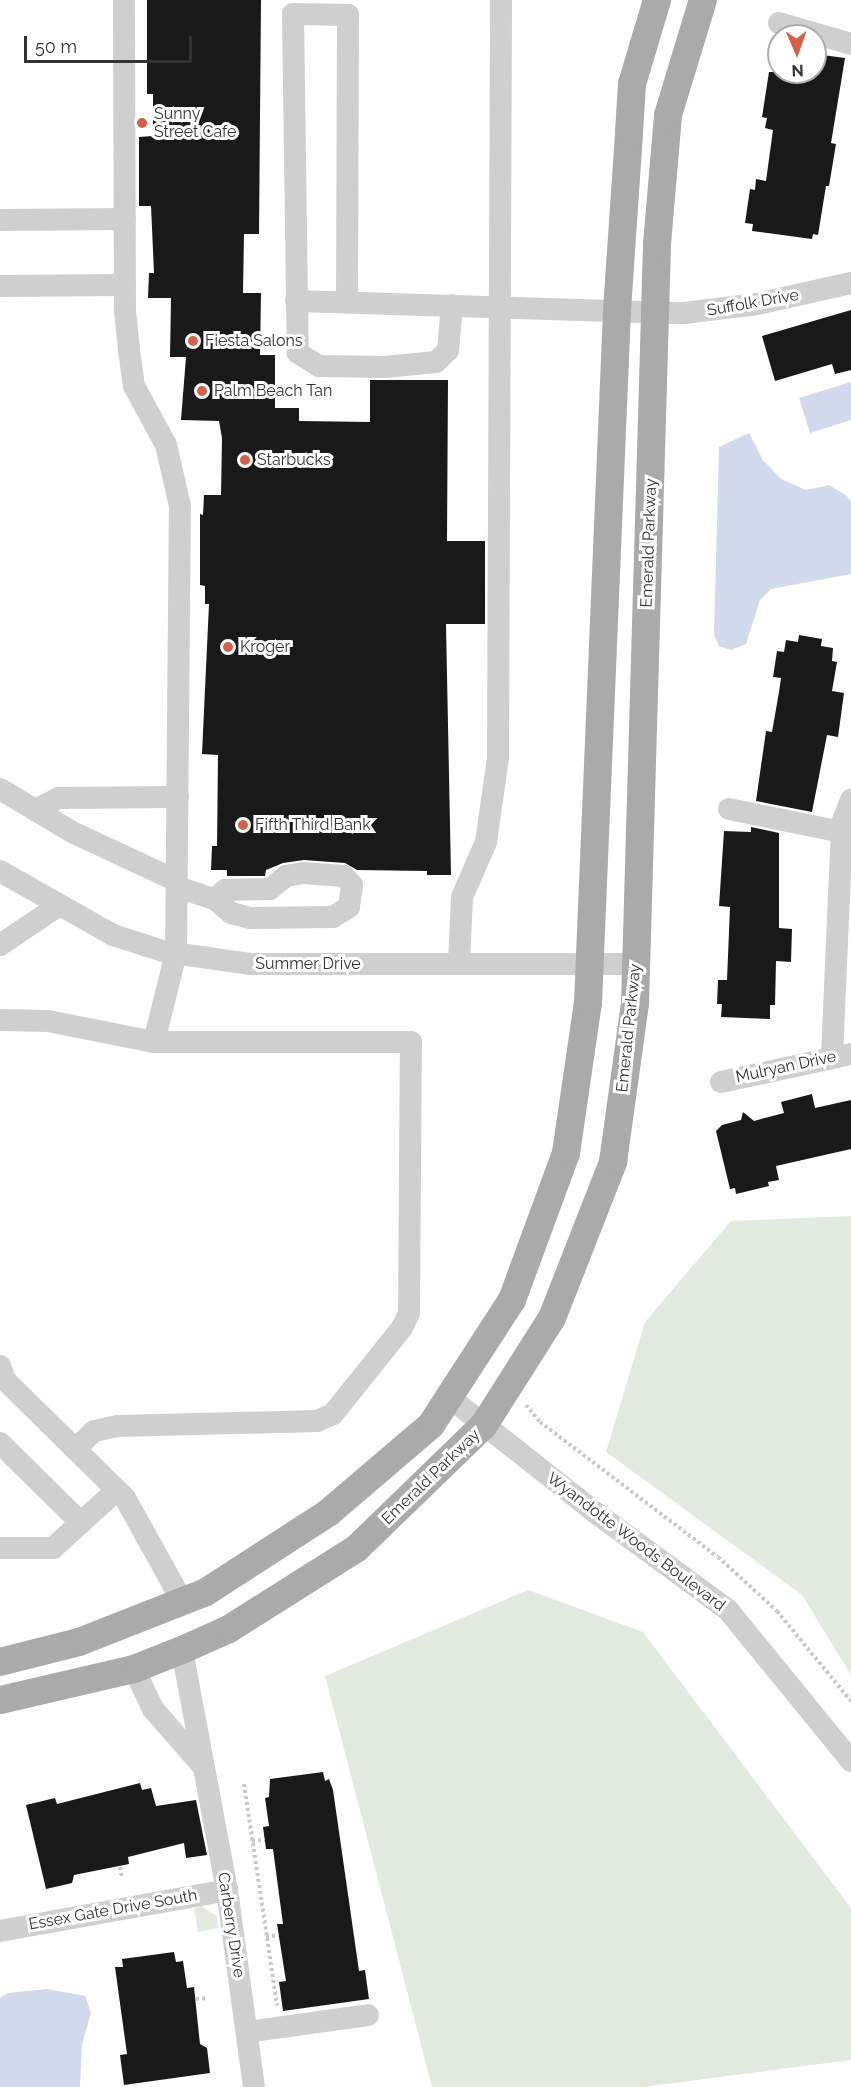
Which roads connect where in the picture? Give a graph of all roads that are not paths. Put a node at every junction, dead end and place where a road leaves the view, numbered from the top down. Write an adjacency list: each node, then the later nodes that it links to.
1 (124, 0): 7 (street)
2 (501, 0): 15 (street)
3 (657, 0): 16 (main road)
4 (703, 0): 17 (main road, Emerald Parkway)
5 (779, 23): 6 (street)
6 (851, 44)
7 (125, 219): 8 (street); 10 (street)
8 (0, 220)
9 (851, 283): 17 (street, Suffolk Drive)
10 (125, 285): 11 (street); 19 (street)
11 (0, 286)
12 (296, 301): 13 (street, Suffolk Drive); 13 (street); 14 (street)
13 (347, 302): 14 (street, Suffolk Drive)
14 (452, 305): 15 (street, Suffolk Drive)
15 (501, 308): 16 (street, Suffolk Drive); 30 (street)
16 (617, 310): 17 (street, Suffolk Drive); 31 (main road)
17 (656, 312): 32 (main road, Emerald Parkway)
18 (0, 789): 22 (street)
19 (178, 797): 22 (street); 25 (street)
20 (851, 800): 23 (street)
21 (729, 809): 23 (street)
22 (35, 810): 25 (street)
23 (842, 832): 35 (street)
24 (0, 871): 27 (street, Summer Drive)
25 (177, 884): 26 (street); 29 (street)
26 (215, 899): 26 (street)
27 (58, 906): 28 (street); 29 (street, Summer Drive)
28 (0, 945)
29 (176, 953): 30 (street, Summer Drive); 34 (street)
30 (459, 963): 31 (street, Summer Drive)
31 (590, 963): 32 (street, Summer Drive); 38 (main road)
32 (636, 964): 39 (main road, Emerald Parkway)
33 (0, 1020): 34 (street)
34 (154, 1042): 41 (street)
35 (842, 1055): 36 (street, Mulryan Drive)
36 (721, 1082)
37 (0, 1366): 41 (street)
38 (449, 1397): 39 (street, Wyandotte Woods Boulevard); 45 (main road)
39 (484, 1425): 46 (main road, Emerald Parkway); 50 (street, Wyandotte Woods Boulevard)
40 (0, 1443): 43 (street)
41 (75, 1449): 42 (street)
42 (117, 1490): 43 (street); 45 (street)
43 (81, 1523): 44 (street)
44 (0, 1548)
45 (182, 1601): 47 (main road)
46 (182, 1650): 48 (main road, Emerald Parkway); 51 (street, Carberry Drive)
47 (0, 1662)
48 (134, 1669): 49 (main road, Emerald Parkway); 51 (street, Carberry Drive)
49 (0, 1700)
50 (851, 1761)
51 (201, 1764): 52 (street, Carberry Drive)
52 (227, 1890): 53 (street, Essex Gate Drive South); 55 (street, Carberry Drive)
53 (0, 1931)
54 (368, 2015): 55 (street)
55 (247, 2032): 56 (street, Carberry Drive)
56 (254, 2087)

